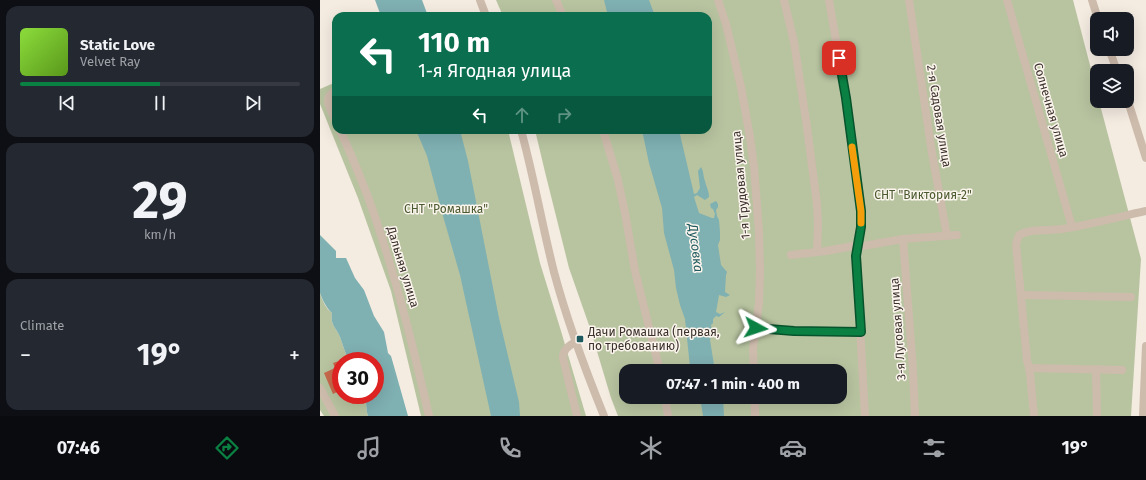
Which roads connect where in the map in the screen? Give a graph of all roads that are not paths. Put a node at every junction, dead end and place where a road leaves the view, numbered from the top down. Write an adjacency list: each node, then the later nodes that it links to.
1 (480, 0): 9 (street)
2 (556, 0): 10 (street)
3 (718, 0): 29 (street, 1-я Трудовая улица)
4 (784, 0): 25 (street)
5 (829, 0): 24 (street)
6 (909, 0): 22 (street, 2-я Садовая улица)
7 (1007, 0): 20 (street, Солнечная улица)
8 (1092, 0): 11 (street)
9 (484, 12)
10 (561, 12)
11 (1096, 12)
12 (332, 92): 14 (street)
13 (1130, 108): 18 (street)
14 (332, 111)
15 (342, 134): 42 (street, Дальняя улица)
16 (522, 134): 31 (street)
17 (604, 134): 33 (street)
18 (1146, 158)
19 (1146, 211): 20 (street)
20 (1072, 227): 27 (street)
21 (957, 235): 22 (street)
22 (947, 236): 23 (street)
23 (903, 239): 24 (street); 48 (street, 3-я Луговая улица)
24 (858, 245): 25 (street); 30 (street)
25 (817, 252): 26 (street)
26 (791, 255)
27 (1021, 295): 28 (street); 35 (street)
28 (1131, 297)
29 (756, 328): 30 (street); 34 (street, 1-я Трудовая улица)
30 (861, 332): 47 (street)
31 (575, 342): 43 (street); 44 (street)
32 (1146, 346): 51 (street)
33 (658, 364)
34 (754, 364)
35 (1029, 368): 36 (street); 49 (street)
36 (1096, 370): 37 (street); 50 (street)
37 (1122, 370)
38 (320, 388): 41 (street)
39 (666, 404): 45 (street)
40 (755, 404): 46 (street)
41 (335, 416)
42 (429, 416)
43 (577, 416)
44 (604, 416)
45 (668, 416)
46 (755, 416)
47 (865, 416)
48 (915, 416)
49 (1034, 416)
50 (1097, 416)
51 (1143, 416)

